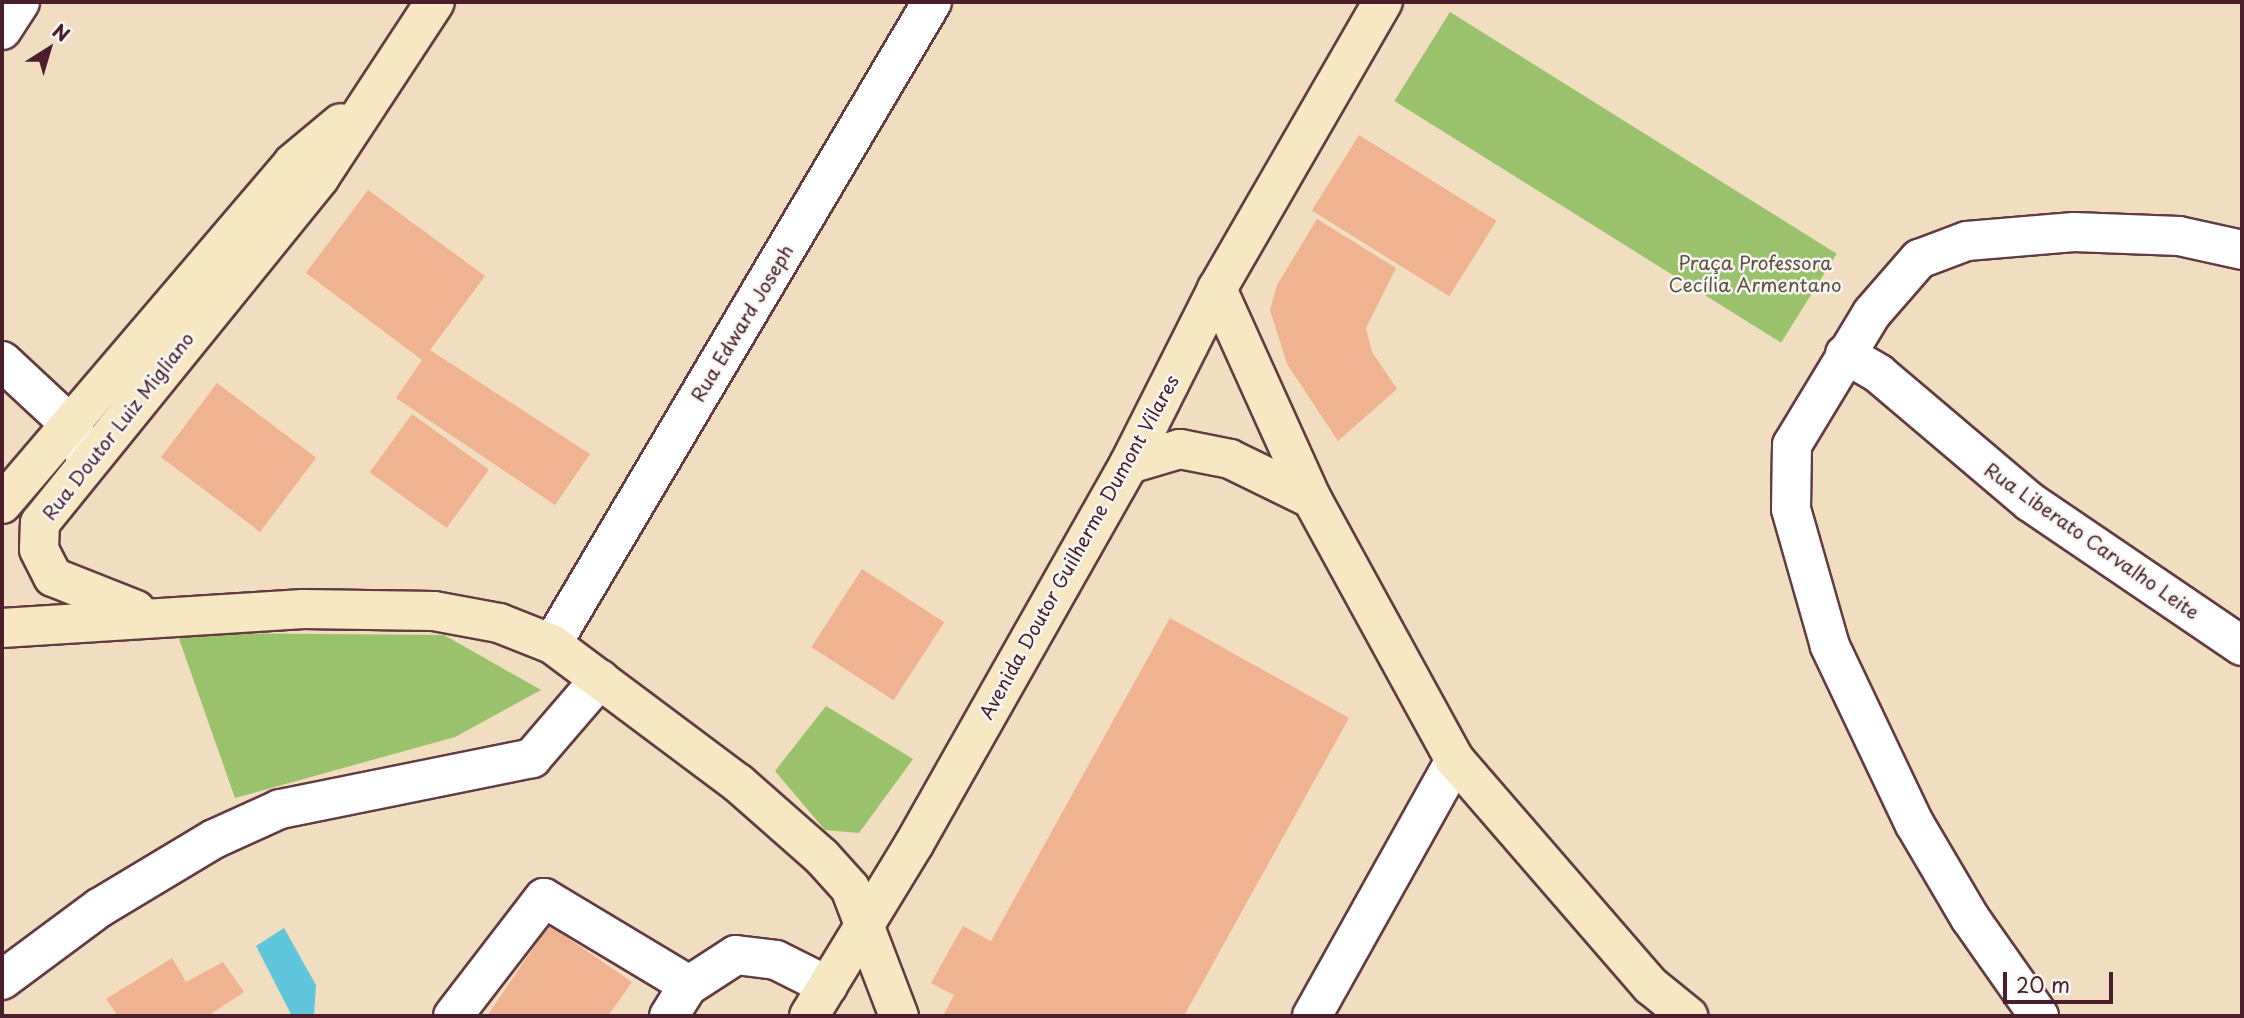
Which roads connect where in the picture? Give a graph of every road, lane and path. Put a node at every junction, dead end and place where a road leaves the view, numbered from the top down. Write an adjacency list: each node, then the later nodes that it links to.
1 (20, 2): 5 (street)
2 (435, 2): 6 (main road, Rua Doutor Luiz Migliano)
3 (932, 2): 18 (street, Rua Edward Joseph)
4 (1384, 2): 8 (main road, Avenida Doutor Guilherme Dumont Vilares)
5 (2, 30)
6 (364, 103): 11 (main road, Rua Doutor Luiz Migliano); 12 (main road, Rua Doutor Luiz Migliano)
7 (2242, 250): 9 (street)
8 (1217, 289): 13 (main road, Avenida Doutor Guilherme Dumont Vilares); 14 (main road)
9 (1845, 354): 19 (street, Rua Liberato Carvalho Leite); 32 (street)
10 (2, 361): 11 (street)
11 (72, 426): 12 (street); 15 (main road, Rua Doutor Luiz Migliano)
12 (87, 460): 16 (main road, Rua Doutor Luiz Migliano)
13 (1129, 464): 14 (main road); 22 (main road, Avenida Doutor Guilherme Dumont Vilares)
14 (1312, 499): 21 (main road)
15 (2, 505)
16 (156, 617): 17 (main road); 18 (main road)
17 (2, 628)
18 (552, 644): 20 (main road)
19 (2242, 646)
20 (600, 679): 23 (main road); 24 (street)
21 (1455, 760): 30 (street); 31 (main road)
22 (914, 844): 23 (main road, Avenida Doutor Guilherme Dumont Vilares); 27 (main road)
23 (867, 925): 26 (main road, Avenida Doutor Guilherme Dumont Vilares); 27 (main road)
24 (2, 980)
25 (689, 985): 26 (street); 28 (street); 29 (street)
26 (818, 1001)
27 (896, 1009)
28 (453, 1016)
29 (669, 1016)
30 (1312, 1016)
31 (1688, 1016)
32 (2039, 1016)

